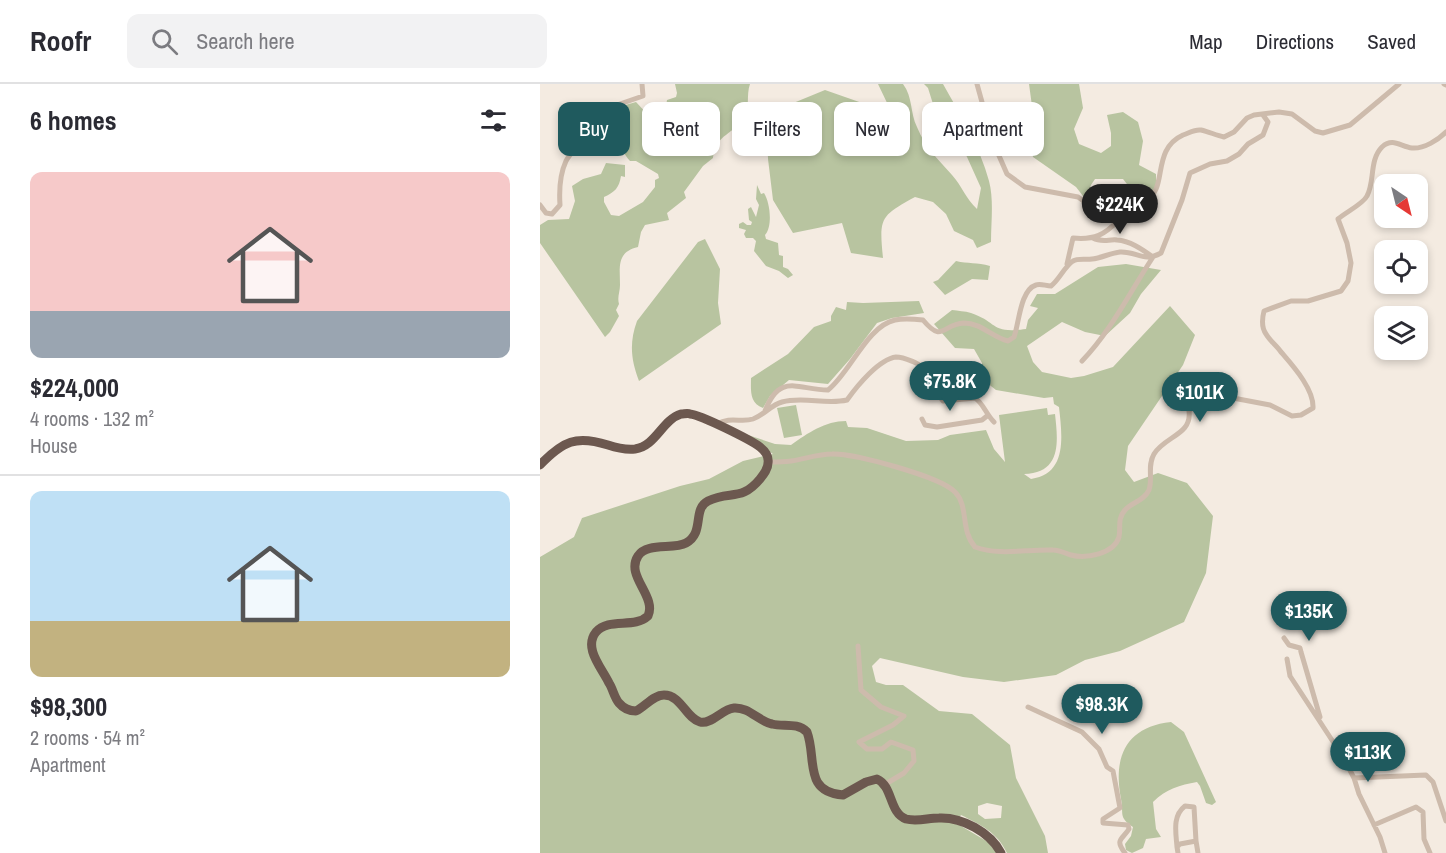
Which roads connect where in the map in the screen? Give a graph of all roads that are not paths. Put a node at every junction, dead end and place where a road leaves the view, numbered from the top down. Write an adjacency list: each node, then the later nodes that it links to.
1 (642, 84): 7 (street)
2 (977, 84): 6 (street)
3 (1399, 84): 4 (street)
4 (1263, 115): 6 (street); 9 (street)
5 (1446, 132): 19 (street)
6 (1117, 197): 8 (street)
7 (540, 205)
8 (1093, 238): 9 (street); 10 (street)
9 (1153, 257): 10 (street); 11 (street)
10 (1061, 276): 14 (street)
11 (1082, 361)
12 (932, 382): 14 (street)
13 (940, 383): 15 (street)
14 (765, 411): 18 (street)
15 (987, 416): 16 (street); 17 (street)
16 (922, 419)
17 (994, 422)
18 (715, 425): 19 (highway); 20 (highway)
19 (768, 462): 27 (highway)
20 (540, 465)
21 (1284, 638): 25 (street)
22 (858, 646): 27 (street)
23 (1287, 660): 25 (street)
24 (1028, 707): 33 (street)
25 (1322, 724): 26 (street)
26 (1354, 778): 28 (street); 29 (street)
27 (884, 785): 32 (highway)
28 (1446, 821)
29 (1374, 825): 35 (street); 36 (street)
30 (1196, 841): 31 (street); 31 (street); 34 (street)
31 (1178, 850)
32 (1001, 853)
33 (1123, 853)
34 (1198, 853)
35 (1386, 853)
36 (1430, 853)

